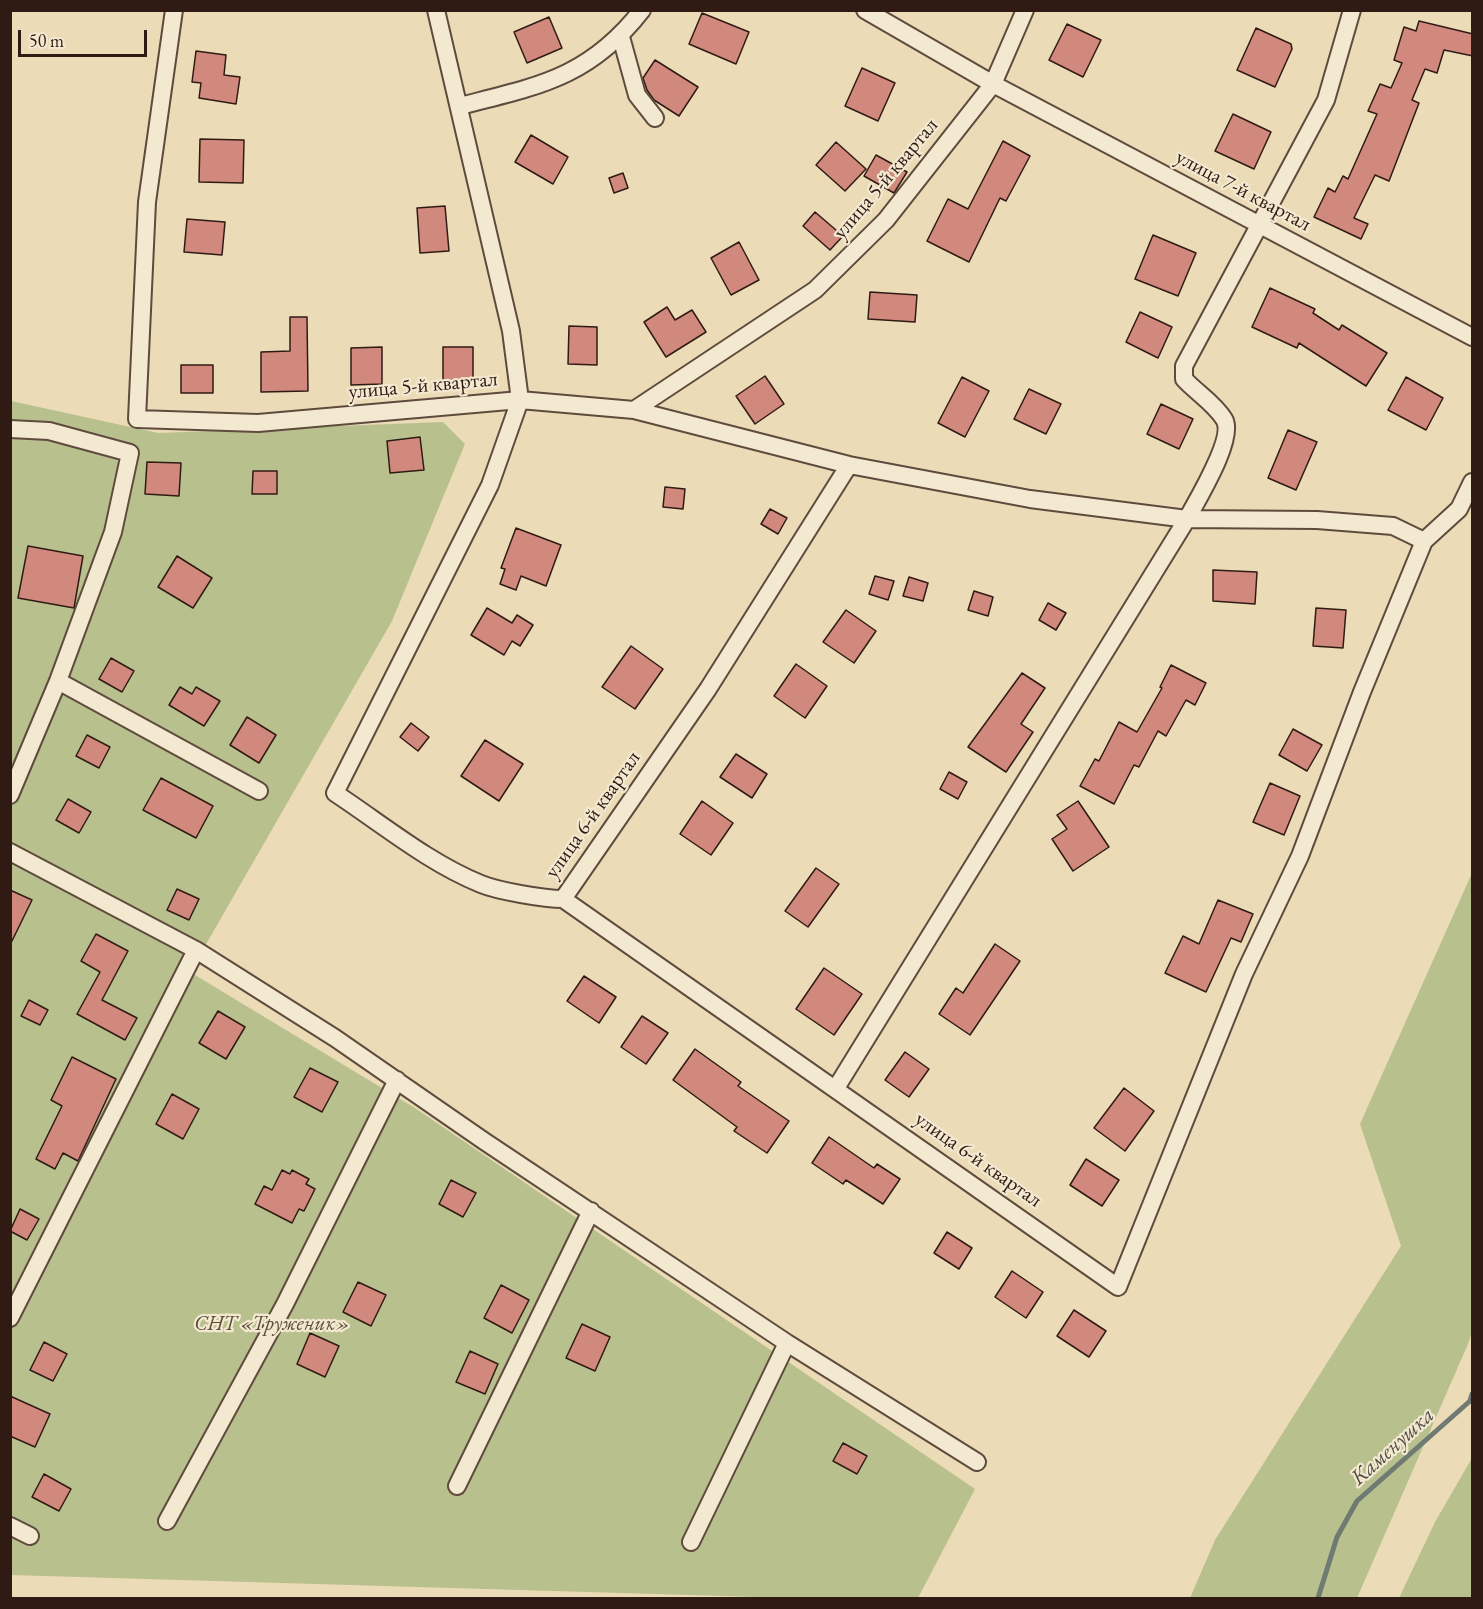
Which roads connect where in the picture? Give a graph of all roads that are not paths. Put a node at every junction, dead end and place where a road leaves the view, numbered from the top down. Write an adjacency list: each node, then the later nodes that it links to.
1 (174, 10): 13 (street, улица 5-й квартал)
2 (436, 10): 9 (street)
3 (642, 10): 7 (street)
4 (865, 10): 8 (street, улица 7-й квартал)
5 (1025, 10): 8 (street, улица 5-й квартал)
6 (1352, 10): 11 (street)
7 (621, 37): 9 (street); 10 (street)
8 (993, 84): 11 (street, улица 7-й квартал); 14 (street, улица 5-й квартал)
9 (460, 106): 13 (street)
10 (655, 118)
11 (1259, 226): 12 (street, улица 7-й квартал); 18 (street)
12 (1473, 338)
13 (520, 400): 14 (street, улица 5-й квартал); 24 (street)
14 (634, 410): 16 (street)
15 (10, 429): 20 (street)
16 (849, 465): 18 (street); 24 (street, улица 6-й квартал)
17 (1473, 482): 19 (street)
18 (1187, 519): 19 (street); 27 (street)
19 (1424, 541): 27 (street, улица 6-й квартал)
20 (58, 681): 21 (street); 22 (street)
21 (259, 791)
22 (10, 795)
23 (10, 852): 25 (street)
24 (563, 899): 27 (street, улица 6-й квартал)
25 (196, 950): 26 (street); 29 (street)
26 (397, 1080): 28 (street); 33 (street)
27 (836, 1088)
28 (591, 1211): 30 (street); 32 (street)
29 (10, 1318)
30 (787, 1343): 31 (street); 36 (street)
31 (977, 1462)
32 (458, 1486)
33 (167, 1521)
34 (10, 1526): 35 (street)
35 (30, 1536)
36 (691, 1542)

